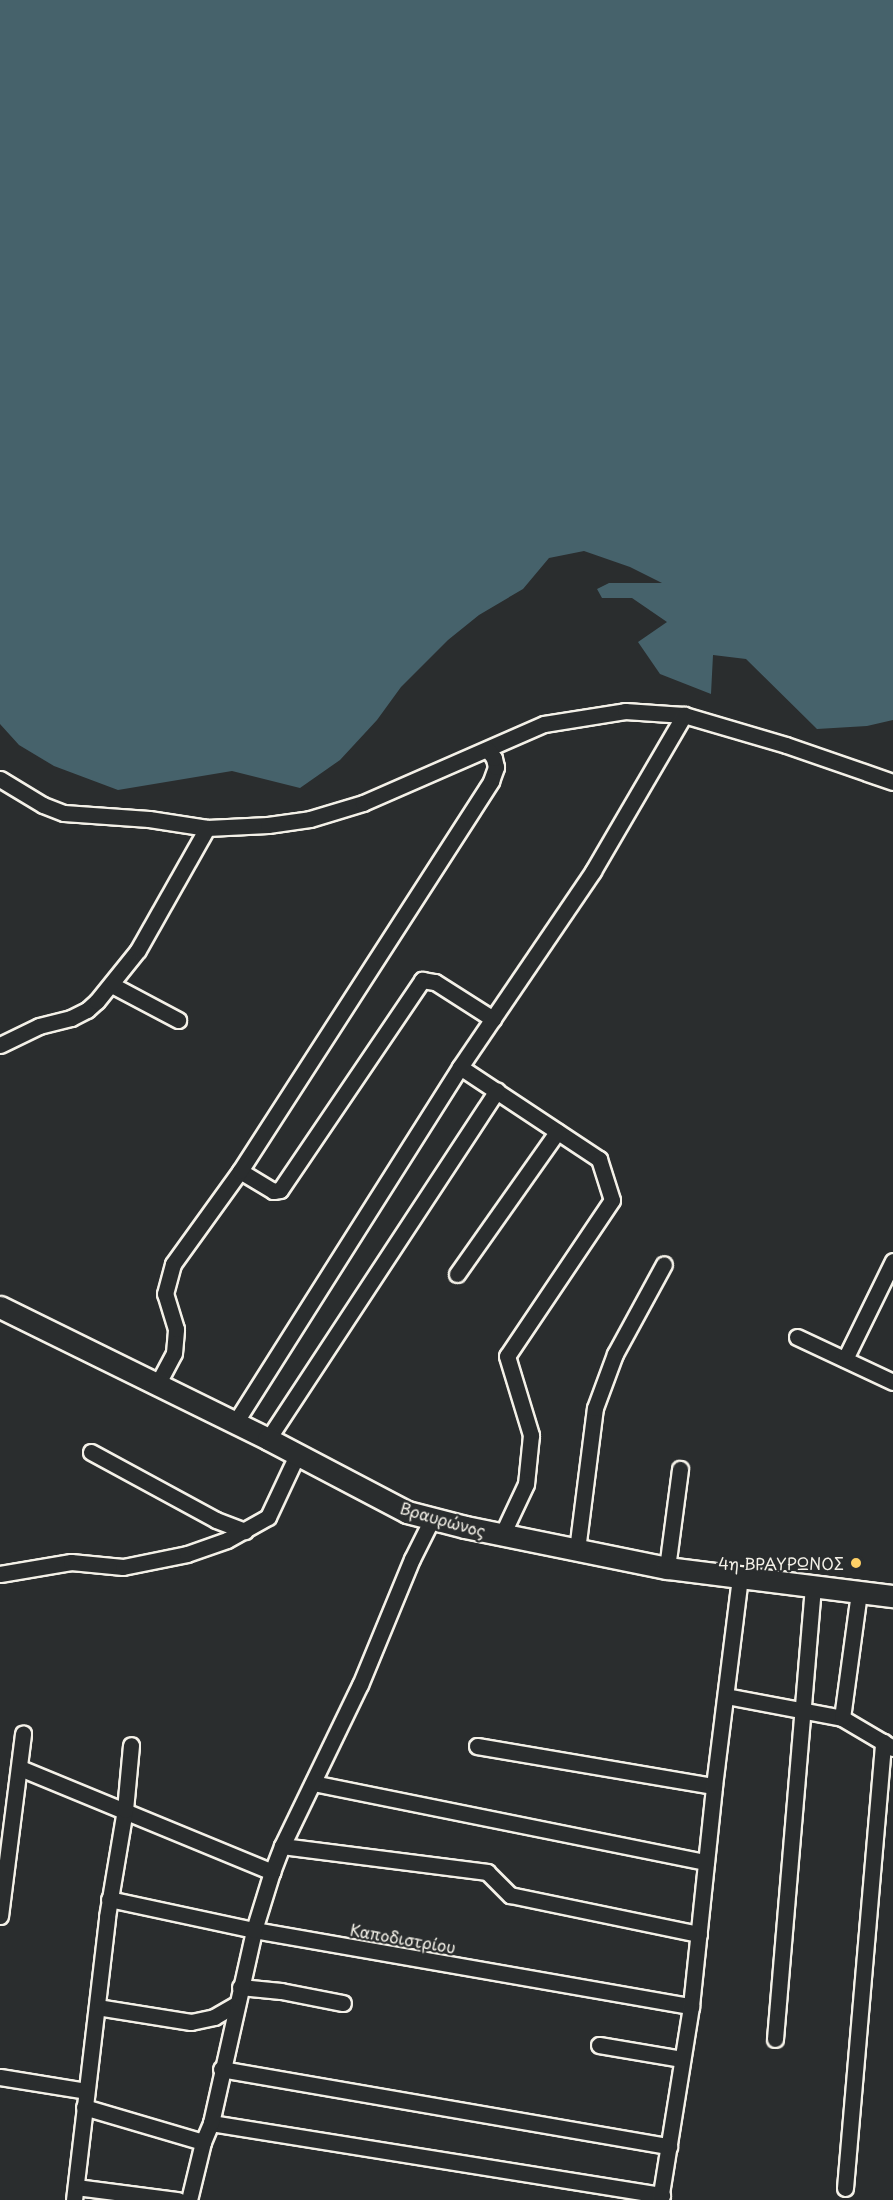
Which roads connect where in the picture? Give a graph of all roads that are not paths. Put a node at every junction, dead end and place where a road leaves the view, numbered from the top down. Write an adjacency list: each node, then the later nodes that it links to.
1 (684, 715): 2 (street); 4 (street); 7 (street)
2 (488, 750): 5 (street); 13 (street)
3 (0, 779): 5 (street)
4 (893, 782)
5 (207, 828): 6 (street)
6 (112, 985): 8 (street); 9 (street)
7 (492, 1019): 10 (street); 13 (street)
8 (178, 1020)
9 (0, 1046)
10 (460, 1067): 11 (street); 22 (street)
11 (497, 1091): 12 (street); 23 (street)
12 (557, 1132): 16 (street); 29 (street)
13 (240, 1171): 21 (street)
14 (893, 1261): 19 (street)
15 (664, 1264): 30 (street)
16 (457, 1274)
17 (0, 1307): 21 (main road, Βραυρώνος)
18 (797, 1337): 19 (street)
19 (845, 1359): 20 (street)
20 (893, 1382)
21 (156, 1385): 22 (main road, Βραυρώνος)
22 (235, 1424): 23 (main road, Βραυρώνος)
23 (268, 1439): 25 (main road, Βραυρώνος)
24 (91, 1452): 28 (street)
25 (297, 1455): 27 (main road, Βραυρώνος); 28 (street)
26 (680, 1469): 31 (street)
27 (432, 1519): 29 (main road, Βραυρώνος); 45 (street)
28 (245, 1531): 32 (street)
29 (502, 1535): 30 (main road, Βραυρώνος)
30 (577, 1550): 31 (main road, Βραυρώνος)
31 (667, 1568): 33 (main road, Βραυρώνος)
32 (0, 1574)
33 (740, 1578): 34 (main road, Βραυρώνος); 37 (street)
34 (813, 1585): 35 (main road, Βραυρώνος); 38 (street)
35 (859, 1592): 36 (main road, Βραυρώνος); 39 (street)
36 (893, 1596)
37 (726, 1696): 38 (street); 46 (street)
38 (801, 1710): 39 (street); 60 (street)
39 (842, 1718): 42 (street)
40 (22, 1733): 44 (street)
41 (131, 1745): 47 (street)
42 (888, 1745): 70 (street)
43 (477, 1746): 46 (street)
44 (20, 1768): 47 (street); 52 (street)
45 (313, 1783): 48 (street); 49 (street)
46 (714, 1786): 49 (street)
47 (125, 1810): 50 (street); 51 (street)
48 (282, 1846): 50 (street); 54 (street)
49 (706, 1862): 54 (street)
50 (272, 1872): 53 (street)
51 (109, 1899): 53 (street, Καποδιστρίου); 59 (street)
52 (0, 1916)
53 (254, 1930): 55 (street); 58 (street, Καποδιστρίου)
54 (699, 1934): 58 (street)
55 (240, 1987): 56 (street); 57 (street)
56 (343, 2003)
57 (235, 2005): 59 (street); 63 (street)
58 (691, 2006): 62 (street)
59 (97, 2007): 65 (street)
60 (775, 2039)
61 (599, 2045): 62 (street)
62 (682, 2059): 69 (street)
63 (221, 2069): 67 (street); 69 (street)
64 (0, 2077): 65 (street)
65 (86, 2091): 66 (street)
66 (84, 2107): 68 (street); 71 (street)
67 (211, 2123): 68 (street); 72 (street)
68 (203, 2142): 74 (street)
69 (669, 2146): 72 (street)
70 (845, 2188)
71 (75, 2194): 73 (street)
72 (661, 2198)
73 (178, 2200)
74 (189, 2200)

